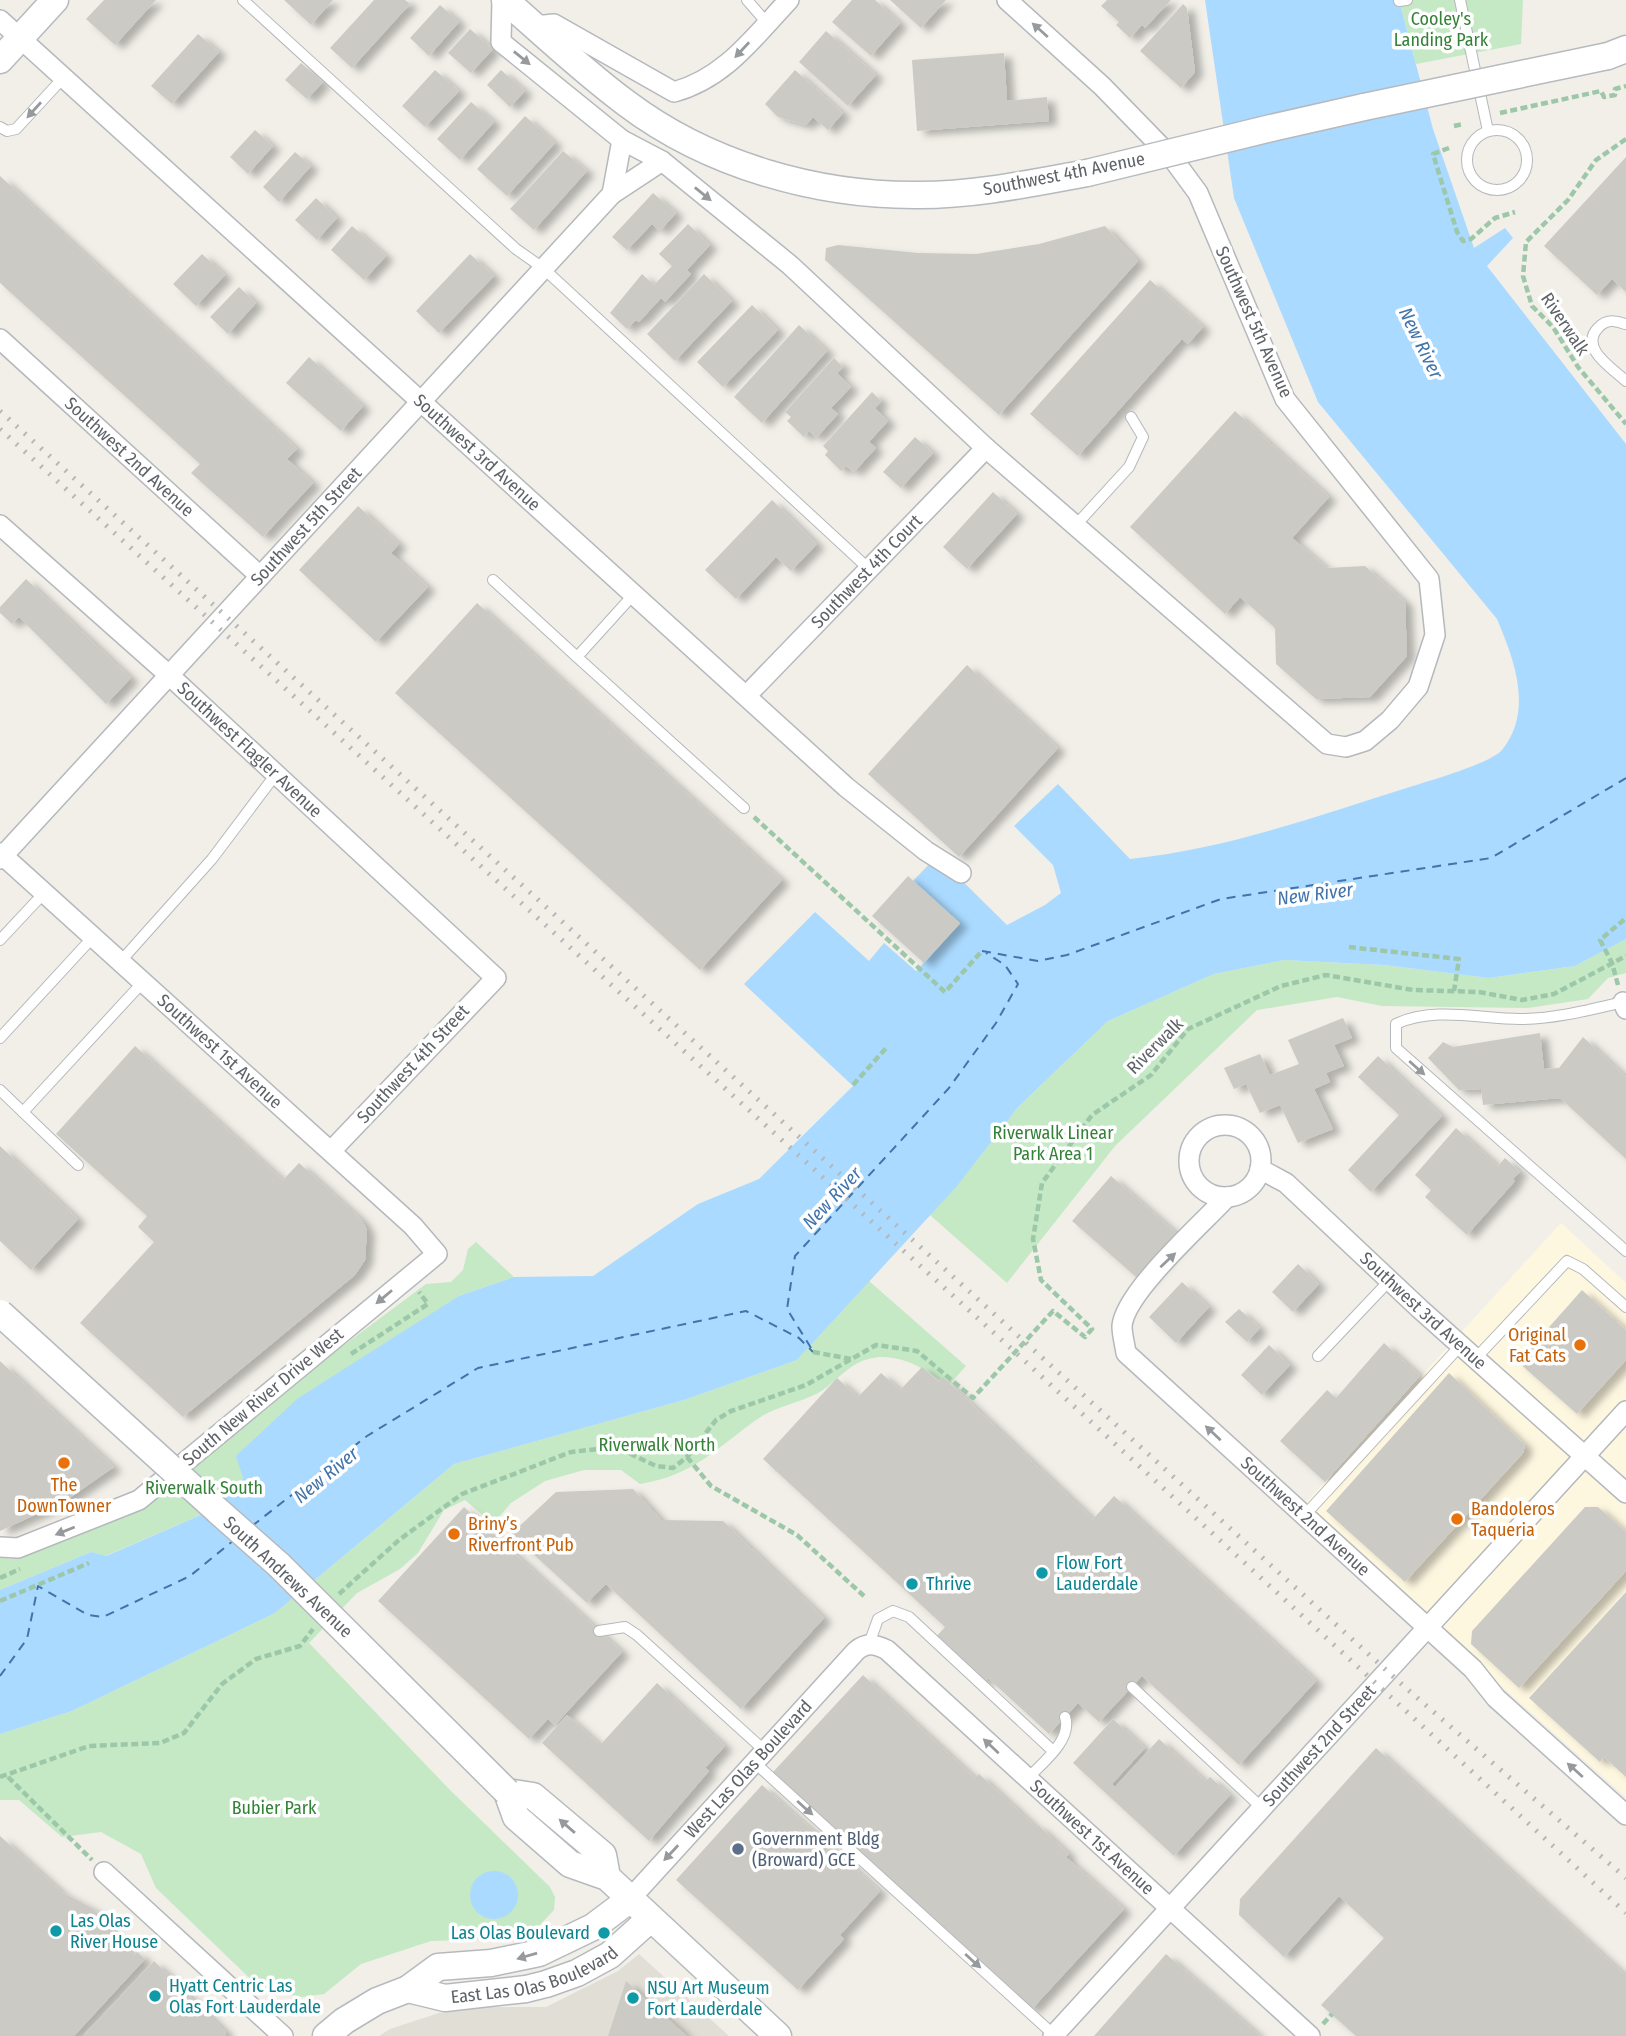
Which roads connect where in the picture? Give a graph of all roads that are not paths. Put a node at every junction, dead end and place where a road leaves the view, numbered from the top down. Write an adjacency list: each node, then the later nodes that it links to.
1 (55, 0): 11 (main road)
2 (243, 0): 20 (lane)
3 (503, 0): 10 (main road, Southwest 4th Avenue); 17 (street, Southwest 4th Avenue, one-way to 17)
4 (747, 0): 9 (lane)
5 (789, 0): 9 (street)
6 (1007, 0): 36 (street, Southwest 5th Avenue, one-way to 6)
7 (1460, 0): 16 (lane)
8 (0, 20): 11 (street, Southwest 3rd Avenue)
9 (768, 23): 10 (street, one-way to 10)
10 (535, 26): 12 (main road, Southwest 4th Avenue, bridge)
11 (20, 38): 13 (main road); 14 (street, Southwest 3rd Avenue)
12 (1617, 52)
13 (0, 60)
14 (63, 78): 15 (lane, one-way to 15); 24 (street, Southwest 3rd Avenue)
15 (0, 127)
16 (1488, 131): 16 (lane)
17 (622, 140): 18 (street, Southwest 4th Avenue); 19 (street)
18 (662, 161): 19 (street, Southwest 5th Street); 26 (street, Southwest 4th Avenue, one-way to 26)
19 (612, 194): 20 (street, Southwest 5th Street)
20 (543, 268): 24 (street, Southwest 5th Street); 29 (lane)
21 (1625, 324): 23 (lane)
22 (0, 339): 30 (street, Southwest 2nd Avenue)
23 (1626, 381)
24 (420, 400): 30 (street, Southwest 5th Street); 32 (street, Southwest 3rd Avenue)
25 (1131, 417): 28 (lane)
26 (986, 448): 28 (street, Southwest 4th Avenue); 29 (street, Southwest 4th Court)
27 (0, 525): 34 (street, Southwest Flagler Avenue)
28 (1075, 526): 36 (street, Southwest 4th Avenue)
29 (869, 569): 35 (street, Southwest 4th Court)
30 (260, 576): 34 (street, Southwest 5th Street)
31 (493, 580): 33 (lane)
32 (635, 594): 33 (lane); 35 (street, Southwest 3rd Avenue)
33 (577, 657): 38 (lane)
34 (170, 676): 37 (street, Southwest Flagler Avenue); 39 (street, Southwest 5th Street)
35 (747, 695): 40 (street, Southwest 3rd Avenue)
36 (1327, 744)
37 (276, 774): 44 (lane); 45 (street, Southwest Flagler Avenue)
38 (744, 808)
39 (1, 856): 41 (street, Southwest 1st Avenue)
40 (961, 873)
41 (44, 893): 42 (street, Southwest 1st Avenue); 43 (lane)
42 (93, 937): 44 (street, Southwest 1st Avenue); 48 (lane)
43 (0, 940)
44 (120, 962): 46 (street, Southwest 1st Avenue)
45 (496, 978): 51 (street, Southwest 4th Street)
46 (143, 982): 50 (lane); 51 (street, Southwest 1st Avenue)
47 (1624, 1006): 55 (lane, one-way to 55)
48 (0, 1038)
49 (0, 1090): 50 (lane)
50 (23, 1112): 52 (lane)
51 (331, 1151): 56 (street, Southwest 1st Avenue)
52 (78, 1165)
53 (1260, 1169): 54 (street); 54 (street); 57 (street, Southwest 3rd Avenue)
54 (1227, 1197): 65 (street, Southwest 2nd Avenue, one-way to 54)
55 (1626, 1251)
56 (437, 1254): 66 (street, South New River Drive West, one-way to 66)
57 (1390, 1280): 60 (street, Southwest 3rd Avenue); 61 (lane)
58 (1626, 1307): 60 (lane)
59 (0, 1313): 78 (main road, South Andrews Avenue, bridge)
60 (1469, 1352): 63 (street, Southwest 3rd Avenue); 65 (lane)
61 (1318, 1356)
62 (1626, 1410): 63 (street, Southwest 2nd Street)
63 (1586, 1456): 64 (street, Southwest 3rd Avenue); 67 (street, Southwest 2nd Street)
64 (1626, 1493)
65 (1304, 1516): 67 (street, Southwest 2nd Avenue)
66 (0, 1547)
67 (1426, 1628): 75 (street, Southwest 2nd Street); 76 (street, Southwest 2nd Avenue, one-way to 67)
68 (599, 1630): 73 (lane)
69 (869, 1644): 72 (lane); 73 (street, West Las Olas Boulevard); 74 (street, Southwest 1st Avenue, one-way to 69)
70 (1132, 1687): 75 (lane)
71 (1065, 1717): 72 (lane)
72 (1053, 1751): 74 (lane)
73 (759, 1757): 78 (street, West Las Olas Boulevard, one-way to 78); 82 (lane, one-way to 82)
74 (1027, 1779): 79 (street, Southwest 1st Avenue)
75 (1261, 1807): 79 (street, Southwest 2nd Street)
76 (1626, 1815)
77 (104, 1872): 83 (street)
78 (629, 1900): 80 (main road, South Andrews Avenue); 81 (main road, East Las Olas Boulevard, one-way to 81)
79 (1168, 1908): 82 (street, Southwest 2nd Street); 86 (street, Southwest 1st Avenue)
80 (650, 1919): 81 (main road, East Las Olas Boulevard); 85 (main road, South Andrews Avenue)
81 (408, 1989): 84 (main road, East Las Olas Boulevard)
82 (1053, 2035)
83 (283, 2036)
84 (326, 2036)
85 (778, 2036)
86 (1310, 2036)

